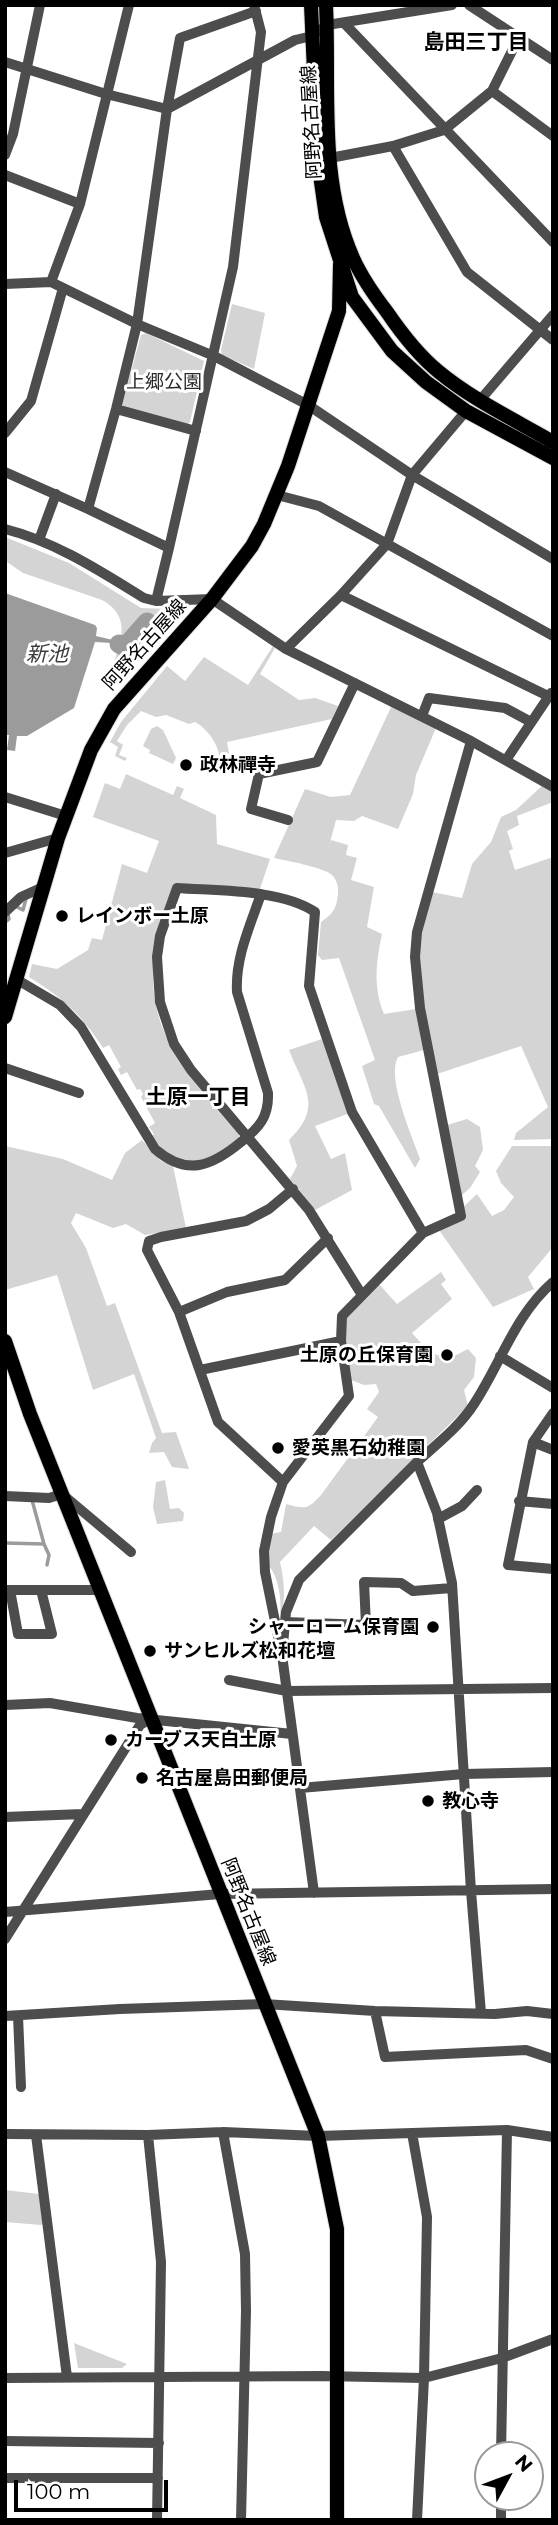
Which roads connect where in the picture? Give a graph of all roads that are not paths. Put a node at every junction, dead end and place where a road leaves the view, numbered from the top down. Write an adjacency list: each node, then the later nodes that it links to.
1 (40, 5): 15 (street)
2 (129, 5): 17 (street)
3 (311, 5): 10 (main road, 阿野名古屋線)
4 (326, 5): 9 (main road, 阿野名古屋線)
5 (452, 5): 8 (street)
6 (470, 5): 11 (street)
7 (255, 8): 12 (street); 18 (street)
8 (345, 24): 9 (street); 19 (street)
9 (327, 25): 10 (street); 23 (main road, 阿野名古屋線)
10 (313, 36): 12 (street); 27 (main road, 阿野名古屋線)
11 (519, 37): 13 (street); 16 (street)
12 (258, 60): 18 (street); 38 (street)
13 (553, 60)
14 (5, 62): 15 (street)
15 (27, 69): 17 (street); 22 (street)
16 (492, 91): 19 (street); 20 (street)
17 (106, 94): 18 (street); 25 (street)
18 (167, 109): 35 (street)
19 (444, 130): 21 (street); 26 (street)
20 (553, 136)
21 (393, 146): 23 (street); 36 (street)
22 (5, 155)
23 (330, 158): 31 (main road, 阿野名古屋線)
24 (5, 175): 25 (street)
25 (80, 204): 28 (street)
26 (553, 243)
27 (340, 264): 32 (main road, 阿野名古屋線); 33 (main road, 阿野名古屋線)
28 (51, 282): 29 (street); 30 (street)
29 (5, 284)
30 (63, 288): 35 (street); 43 (street)
31 (372, 292): 32 (main road); 39 (main road, 阿野名古屋線)
32 (352, 297): 33 (main road, 阿野名古屋線); 42 (main road)
33 (339, 311): 40 (main road, 阿野名古屋線)
34 (553, 315): 36 (street)
35 (137, 324): 38 (street); 41 (street)
36 (540, 330): 37 (street); 39 (street)
37 (553, 340)
38 (214, 356): 40 (street); 44 (street)
39 (481, 399): 46 (main road, 阿野名古屋線)
40 (308, 405): 49 (street); 51 (main road, 阿野名古屋線)
41 (116, 409): 44 (street); 52 (street)
42 (466, 411): 47 (main road); 49 (street)
43 (8, 417): 45 (street)
44 (196, 431): 56 (street)
45 (5, 433)
46 (553, 442)
47 (553, 458)
48 (5, 472): 50 (street)
49 (412, 475): 55 (street); 57 (street)
50 (56, 494): 52 (street); 54 (street)
51 (276, 495): 55 (street); 59 (main road, 阿野名古屋線)
52 (88, 509): 56 (street)
53 (5, 530): 54 (street)
54 (38, 540): 60 (street)
55 (387, 544): 58 (street); 61 (street)
56 (169, 548): 60 (street)
57 (553, 559)
58 (341, 595): 62 (street); 64 (street)
59 (212, 599): 60 (street); 62 (street); 71 (main road, 阿野名古屋線)
60 (156, 601)
61 (553, 636)
62 (286, 649): 63 (street)
63 (355, 682): 65 (street); 72 (street)
64 (550, 694): 66 (street)
65 (422, 716): 66 (street); 67 (street)
66 (531, 722): 68 (street)
67 (471, 741): 68 (street); 85 (street)
68 (506, 760): 69 (street)
69 (553, 787)
70 (5, 797): 71 (street)
71 (66, 816): 73 (main road, 阿野名古屋線)
72 (288, 820)
73 (58, 838): 74 (street); 75 (main road, 阿野名古屋線)
74 (5, 853)
75 (43, 887): 77 (street); 78 (main road, 阿野名古屋線)
76 (261, 894): 83 (street); 83 (street); 85 (street)
77 (5, 912)
78 (16, 979): 79 (main road, 阿野名古屋線); 83 (street)
79 (8, 995): 80 (main road, 阿野名古屋線)
80 (5, 1017)
81 (5, 1068): 82 (street)
82 (79, 1093)
83 (247, 1137): 84 (street)
84 (293, 1189): 86 (street); 89 (street)
85 (423, 1233): 88 (street)
86 (328, 1238): 88 (street); 89 (street)
87 (553, 1282): 92 (street)
88 (362, 1295): 91 (street)
89 (179, 1312): 93 (street)
90 (5, 1341): 101 (main road, 阿野名古屋線)
91 (341, 1341): 93 (street); 99 (street)
92 (500, 1356): 94 (street); 98 (street)
93 (200, 1370): 99 (street)
94 (553, 1388)
95 (553, 1413): 96 (street)
96 (533, 1442): 97 (street); 103 (street)
97 (553, 1450)
98 (417, 1462): 105 (street); 112 (street)
99 (283, 1482): 113 (street)
100 (477, 1490): 105 (street)
101 (62, 1494): 102 (street); 106 (street); 111 (main road, 阿野名古屋線)
102 (5, 1496)
103 (519, 1501): 104 (street); 107 (street)
104 (553, 1504)
105 (438, 1519): 108 (street)
106 (131, 1552)
107 (553, 1569)
108 (452, 1588): 112 (street); 115 (street)
109 (8, 1590): 110 (street); 110 (street)
110 (41, 1590): 111 (street)
111 (101, 1590): 119 (main road, 阿野名古屋線)
112 (285, 1622): 113 (street)
113 (282, 1655): 117 (street)
114 (229, 1680): 117 (street)
115 (458, 1687): 116 (street); 117 (street); 122 (street)
116 (553, 1688)
117 (287, 1691): 120 (street)
118 (5, 1705): 119 (street)
119 (152, 1718): 120 (street); 124 (street); 129 (main road, 阿野名古屋線)
120 (292, 1734): 123 (street)
121 (553, 1772): 122 (street)
122 (464, 1774): 123 (street); 127 (street)
123 (300, 1788): 128 (street)
124 (83, 1814): 125 (street); 130 (street)
125 (5, 1817)
126 (553, 1889): 127 (street)
127 (471, 1891): 128 (street); 135 (street)
128 (314, 1893): 129 (street)
129 (220, 1894): 130 (street); 133 (main road, 阿野名古屋線)
130 (23, 1911): 131 (street); 132 (street)
131 (5, 1912)
132 (5, 1939)
133 (264, 2004): 134 (street); 137 (street); 147 (main road, 阿野名古屋線)
134 (375, 2011): 135 (street); 139 (street)
135 (481, 2012): 136 (street)
136 (553, 2014)
137 (18, 2016): 138 (street); 140 (street)
138 (5, 2017)
139 (553, 2059)
140 (21, 2087)
141 (507, 2130): 143 (street); 148 (street); 150 (street)
142 (223, 2132): 146 (street); 147 (street); 154 (street)
143 (412, 2133): 147 (street); 156 (street)
144 (5, 2134): 145 (street)
145 (36, 2135): 146 (street); 152 (street)
146 (148, 2135): 153 (street)
147 (318, 2136): 151 (main road, 阿野名古屋線)
148 (553, 2137)
149 (553, 2339): 150 (street)
150 (502, 2358): 156 (street); 158 (street)
151 (338, 2376): 154 (street); 156 (street); 164 (main road, 阿野名古屋線)
152 (67, 2377): 153 (street); 155 (street)
153 (161, 2377): 154 (street); 159 (street)
154 (244, 2377): 163 (street)
155 (5, 2378)
156 (424, 2378): 165 (street)
157 (5, 2441): 159 (street)
158 (501, 2441)
159 (159, 2443): 161 (street)
160 (5, 2478): 161 (street)
161 (158, 2478): 162 (street)
162 (157, 2520)
163 (241, 2520)
164 (337, 2520)
165 (417, 2520)

